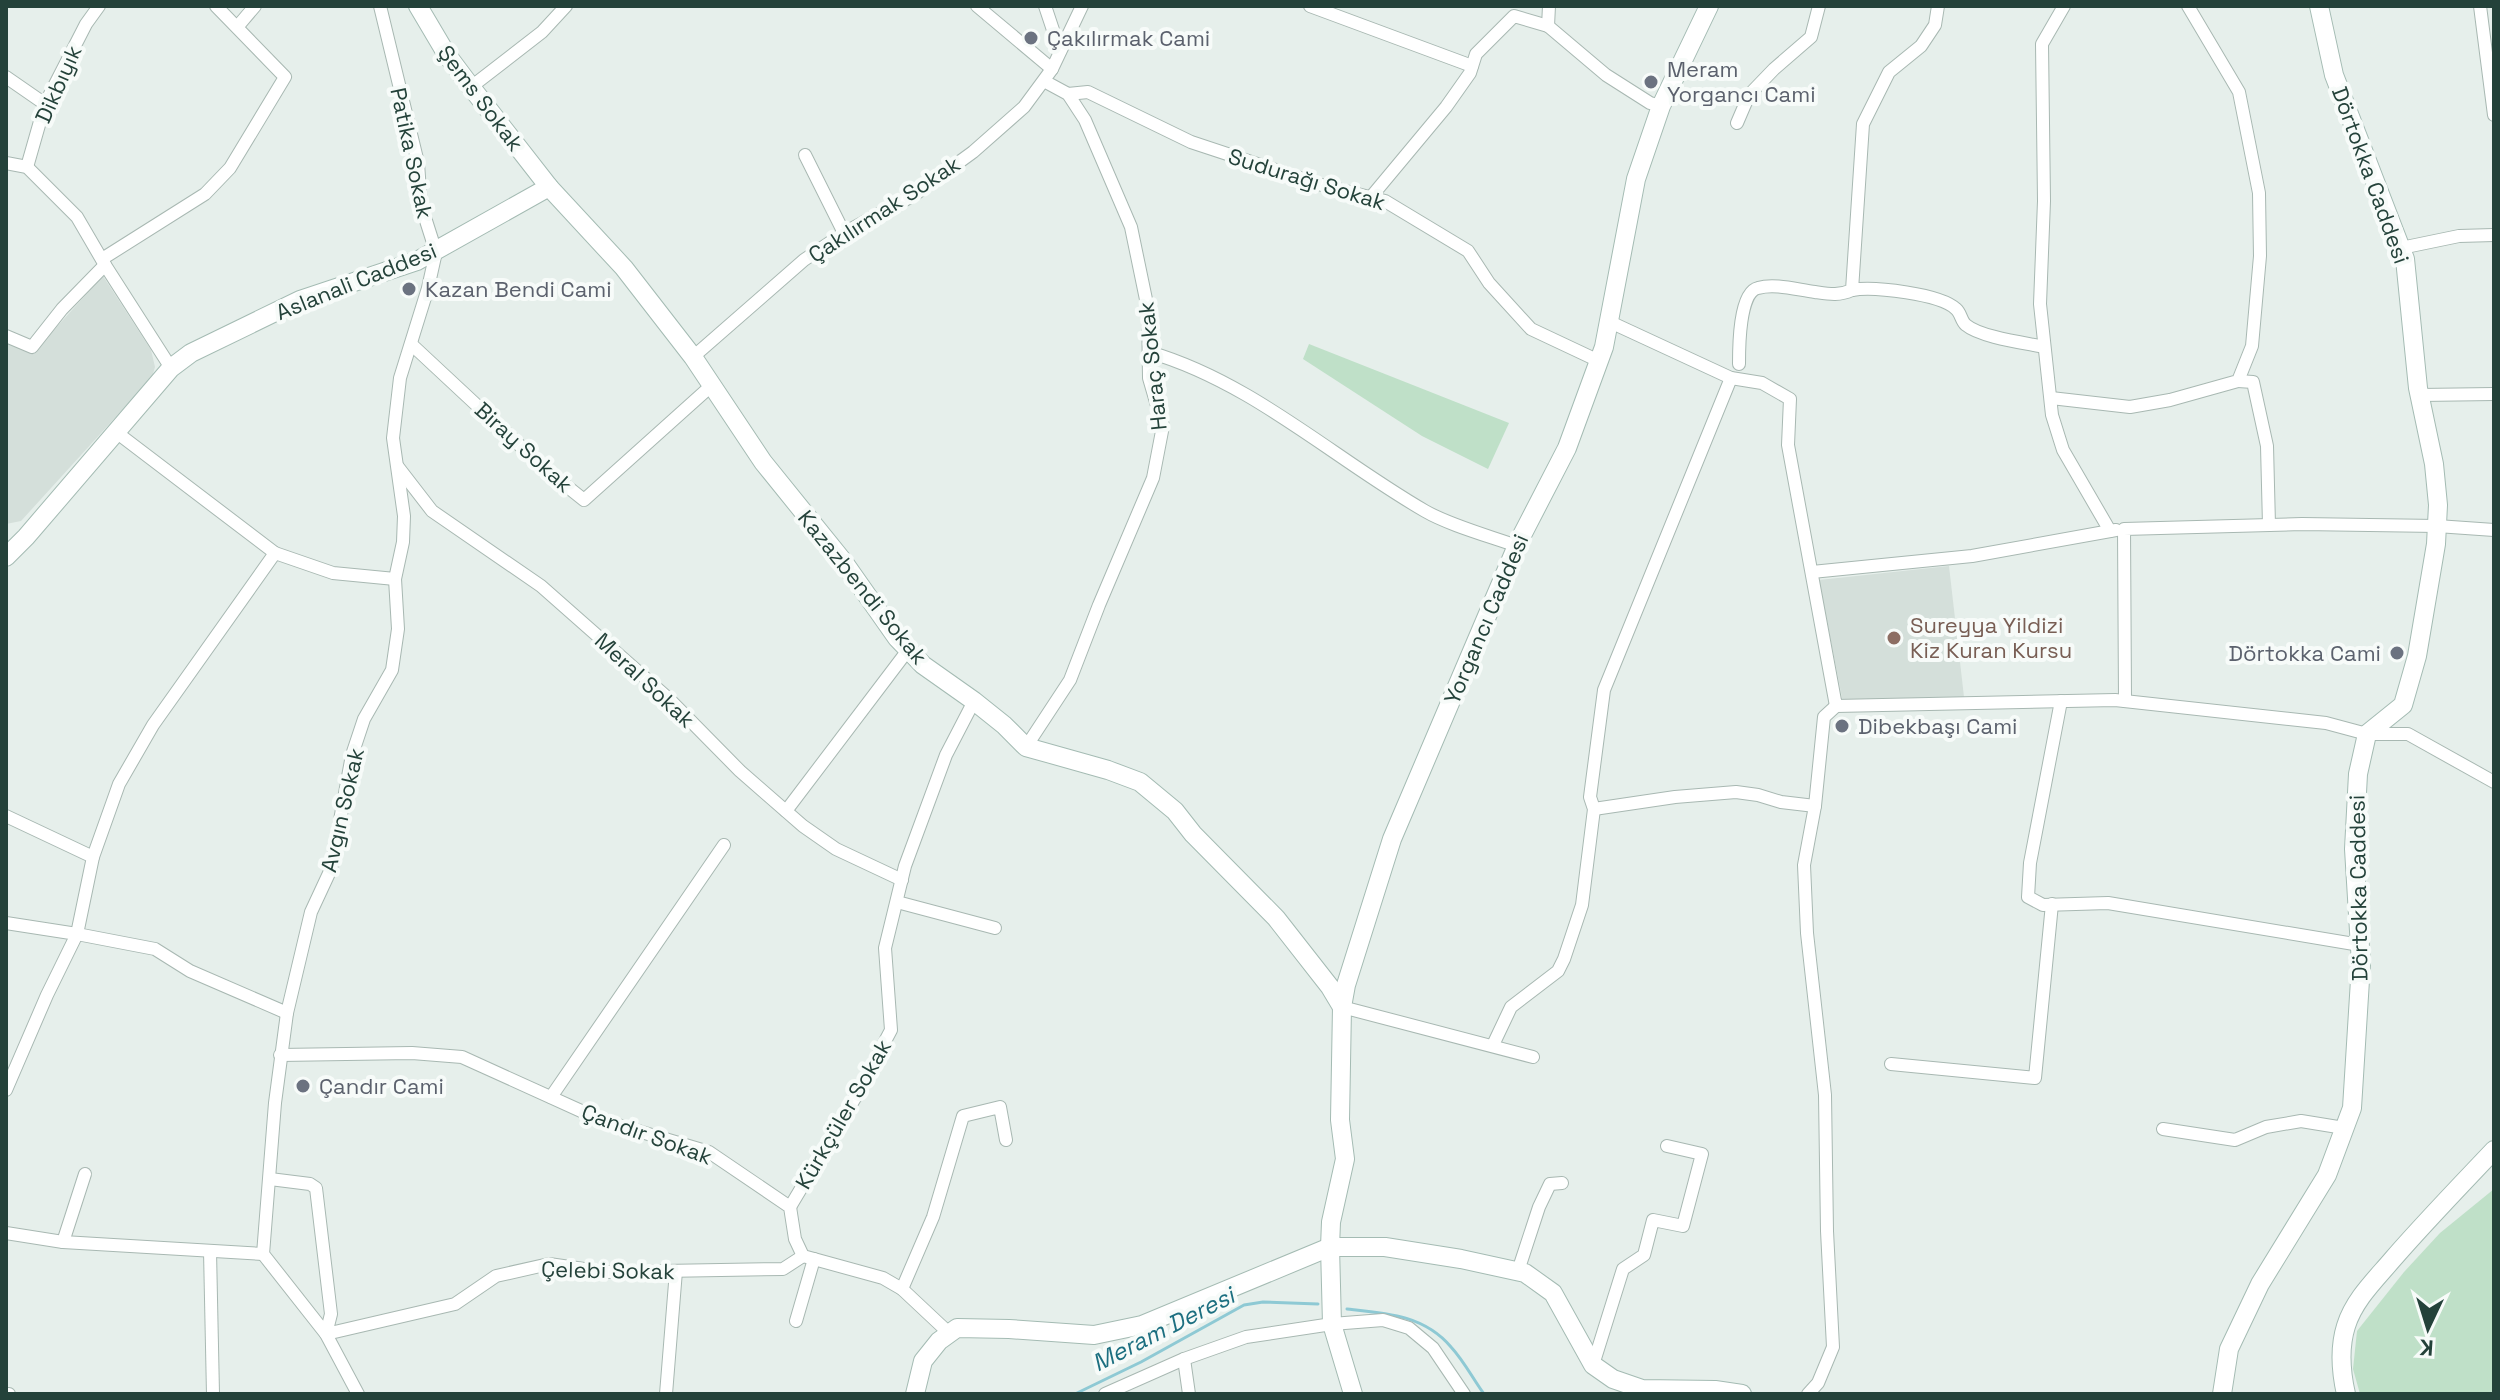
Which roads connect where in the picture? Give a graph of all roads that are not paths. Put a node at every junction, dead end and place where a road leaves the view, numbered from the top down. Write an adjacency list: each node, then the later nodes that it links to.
1 (99, 6): 28 (street, Dikbıyık)
2 (216, 6): 19 (street)
3 (255, 6): 19 (street)
4 (380, 6): 40 (street, Patika Sokak)
5 (418, 6): 26 (street, Şems Sokak)
6 (566, 6): 26 (street)
7 (977, 6): 23 (street)
8 (1045, 6): 21 (street)
9 (1082, 6): 21 (street, Çakılırmak Sokak)
10 (1310, 6): 22 (street)
11 (1549, 6): 20 (street)
12 (1709, 6): 29 (street, Yorgancı Caddesi)
13 (1819, 6): 31 (street)
14 (1938, 6): 42 (street)
15 (2064, 6): 46 (street)
16 (2188, 6): 53 (street)
17 (2319, 6): 39 (street, Dörtokka Caddesi)
18 (2480, 6): 30 (street)
19 (238, 26): 41 (street)
20 (1548, 26): 22 (street); 29 (street)
21 (1060, 51): 23 (street, Çakılırmak Sokak)
22 (1472, 66): 36 (street)
23 (1052, 69): 25 (street, Çakılırmak Sokak)
24 (6, 77): 28 (street)
25 (1044, 81): 27 (street); 37 (street, Çakılırmak Sokak)
26 (471, 87): 35 (street, Şems Sokak)
27 (1068, 94): 36 (street, Sudurağı Sokak); 47 (street, Haraç Sokak)
28 (45, 104): 34 (street, Dikbıyık)
29 (1661, 106): 43 (street, Yorgancı Caddesi)
30 (2494, 115)
31 (1737, 123)
32 (805, 155): 37 (street)
33 (6, 163): 34 (street)
34 (27, 167): 41 (street)
35 (549, 187): 40 (street, Aslanali Caddesi); 48 (street, Kazazbendi Sokak)
36 (1371, 197): 49 (street, Sudurağı Sokak)
37 (844, 233): 48 (street, Çakılırmak Sokak)
38 (2494, 235): 39 (street)
39 (2401, 248): 56 (street, Dörtokka Caddesi)
40 (436, 252): 45 (street, Avgın Sokak); 51 (street, Aslanali Caddesi)
41 (103, 262): 44 (street); 51 (street)
42 (1852, 290): 46 (street); 50 (street)
43 (1610, 322): 49 (street, Yorgancı Caddesi); 52 (street)
44 (6, 336)
45 (411, 344): 54 (street, Biray Sokak); 59 (street, Avgın Sokak)
46 (2044, 347): 57 (street)
47 (1149, 352): 64 (street); 75 (street, Haraç Sokak)
48 (693, 357): 54 (street, Kazazbendi Sokak)
49 (1599, 361): 64 (street, Yorgancı Caddesi)
50 (1739, 364)
51 (171, 368): 58 (street, Aslanali Caddesi)
52 (1731, 378): 67 (street); 78 (street)
53 (2238, 381): 57 (street); 60 (street)
54 (711, 386): 69 (street, Kazazbendi Sokak)
55 (2494, 394): 56 (street)
56 (2420, 395): 61 (street, Dörtokka Caddesi)
57 (2051, 398): 62 (street)
58 (116, 432): 65 (street); 66 (street, Aslanali Caddesi)
59 (397, 466): 68 (street, Avgın Sokak); 79 (street, Meral Sokak)
60 (2269, 525): 61 (street); 62 (street)
61 (2437, 526): 63 (street); 74 (street, Dörtokka Caddesi)
62 (2117, 530): 67 (street); 72 (street)
63 (2494, 530)
64 (1517, 546): 90 (street, Yorgancı Caddesi)
65 (275, 553): 68 (street); 82 (street)
66 (7, 554)
67 (1812, 572): 73 (street)
68 (395, 579): 91 (street, Avgın Sokak)
69 (908, 650): 70 (street, Kazazbendi Sokak); 79 (street)
70 (974, 701): 75 (street, Kazazbendi Sokak); 83 (street, Kürkçüler Sokak)
71 (2061, 701): 72 (street); 73 (street); 85 (street)
72 (2125, 701): 74 (street)
73 (1836, 706): 77 (street)
74 (2367, 734): 76 (street); 89 (street, Dörtokka Caddesi)
75 (1026, 747): 90 (street, Kazazbendi Sokak)
76 (2494, 782)
77 (1815, 806): 78 (street); 132 (street)
78 (1594, 809): 92 (street)
79 (786, 811): 83 (street, Meral Sokak)
80 (6, 816): 82 (street)
81 (724, 845): 97 (street)
82 (93, 857): 88 (street)
83 (902, 880): 84 (street, Kürkçüler Sokak)
84 (897, 902): 87 (street); 107 (street, Kürkçüler Sokak)
85 (2052, 904): 89 (street); 95 (street)
86 (6, 923): 88 (street)
87 (995, 928)
88 (77, 934): 91 (street); 96 (street)
89 (2360, 945): 98 (street, Dörtokka Caddesi)
90 (1342, 1007): 92 (street); 110 (street, Yorgancı Caddesi)
91 (287, 1013): 93 (street, Avgın Sokak)
92 (1493, 1045): 94 (street)
93 (280, 1055): 97 (street, Çandır Sokak); 105 (street, Avgın Sokak)
94 (1533, 1057)
95 (1891, 1064)
96 (6, 1090)
97 (551, 1097): 107 (street, Çandır Sokak)
98 (2344, 1128): 99 (street); 133 (street, Dörtokka Caddesi)
99 (2163, 1129)
100 (1006, 1140): 116 (street)
101 (1667, 1146): 122 (street)
102 (2494, 1150): 134 (street)
103 (2494, 1159): 134 (street)
104 (85, 1174): 109 (street)
105 (270, 1179): 112 (street, Avgın Sokak); 119 (street)
106 (1562, 1183): 115 (street)
107 (790, 1207): 113 (street)
108 (6, 1233): 109 (street)
109 (63, 1242): 111 (street)
110 (1330, 1247): 115 (street); 118 (street, Yorgancı Caddesi); 120 (street)
111 (210, 1251): 112 (street); 123 (street)
112 (263, 1254): 119 (street)
113 (808, 1258): 114 (street, Çelebi Sokak); 116 (street); 117 (street)
114 (676, 1271): 119 (street, Çelebi Sokak); 125 (street)
115 (1518, 1271): 122 (street)
116 (902, 1289): 120 (street)
117 (796, 1321)
118 (1332, 1324): 121 (street); 129 (street, Yorgancı Caddesi); 130 (street)
119 (326, 1334): 124 (street)
120 (950, 1334): 126 (street)
121 (1184, 1359): 127 (street); 128 (street)
122 (1593, 1365): 131 (street)
123 (213, 1394)
124 (358, 1394)
125 (666, 1394)
126 (915, 1394)
127 (1105, 1394)
128 (1189, 1394)
129 (1353, 1394)
130 (1464, 1394)
131 (1742, 1394)
132 (1808, 1394)
133 (2222, 1394)
134 (2348, 1394)

